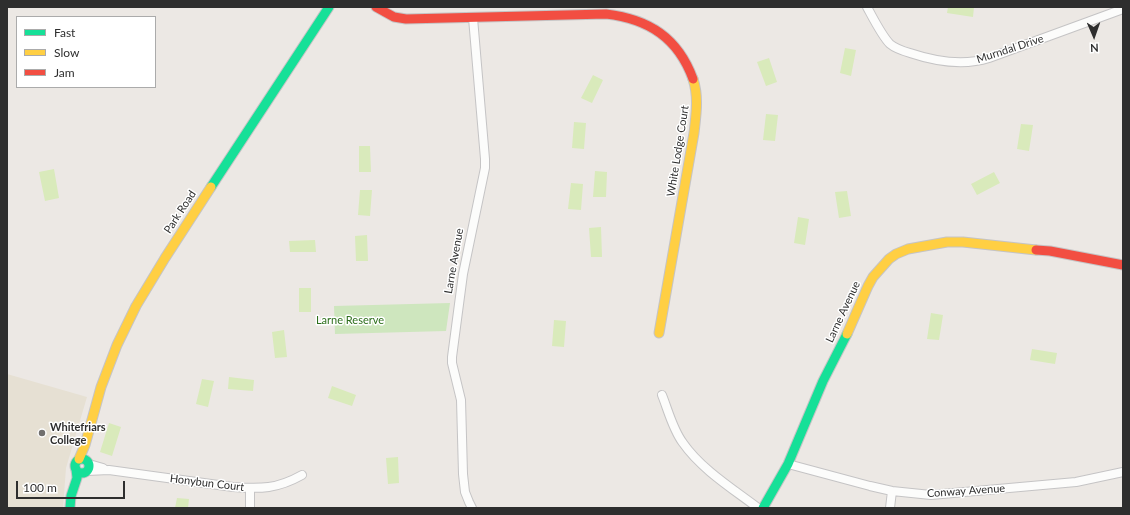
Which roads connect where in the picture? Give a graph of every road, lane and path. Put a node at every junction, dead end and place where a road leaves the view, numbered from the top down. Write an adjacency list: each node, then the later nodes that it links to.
1 (329, 7): 10 (street, Park Road)
2 (376, 7): 5 (street, White Lodge Court)
3 (867, 7): 4 (street, Murndal Drive)
4 (1123, 9)
5 (473, 18): 7 (street, White Lodge Court); 18 (street, Larne Avenue)
6 (1123, 265): 9 (street, Larne Avenue)
7 (659, 333)
8 (662, 395): 19 (street)
9 (788, 464): 14 (street, Conway Avenue); 20 (street, Larne Avenue)
10 (86, 465): 13 (street, Honybun Court); 15 (street); 16 (street, Park Road)
11 (1123, 472): 14 (street, Conway Avenue)
12 (302, 475): 13 (street, Honybun Court)
13 (250, 488): 17 (street)
14 (892, 491): 21 (street)
15 (70, 508)
16 (76, 508)
17 (250, 508)
18 (472, 508)
19 (758, 508)
20 (763, 508)
21 (890, 508)

